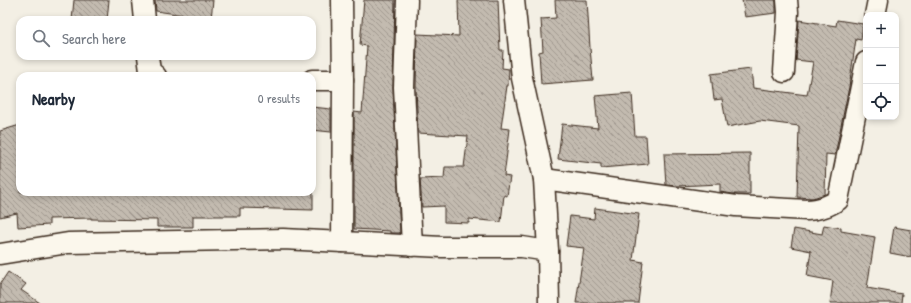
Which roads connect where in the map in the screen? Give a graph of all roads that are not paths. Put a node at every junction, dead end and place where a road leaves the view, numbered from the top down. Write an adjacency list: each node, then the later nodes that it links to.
1 (143, 0): 8 (street)
2 (342, 0): 14 (street)
3 (407, 0): 17 (street)
4 (514, 0): 15 (street)
5 (787, 0): 11 (street)
6 (878, 0): 7 (street)
7 (876, 12)
8 (145, 16)
9 (149, 60): 10 (street)
10 (151, 72)
11 (784, 72)
12 (863, 77): 15 (street)
13 (316, 80): 14 (street)
14 (343, 80): 16 (street)
15 (544, 179): 18 (street)
16 (342, 242): 17 (street); 19 (street)
17 (412, 246): 18 (street)
18 (548, 251): 20 (street)
19 (0, 254)
20 (549, 303)

